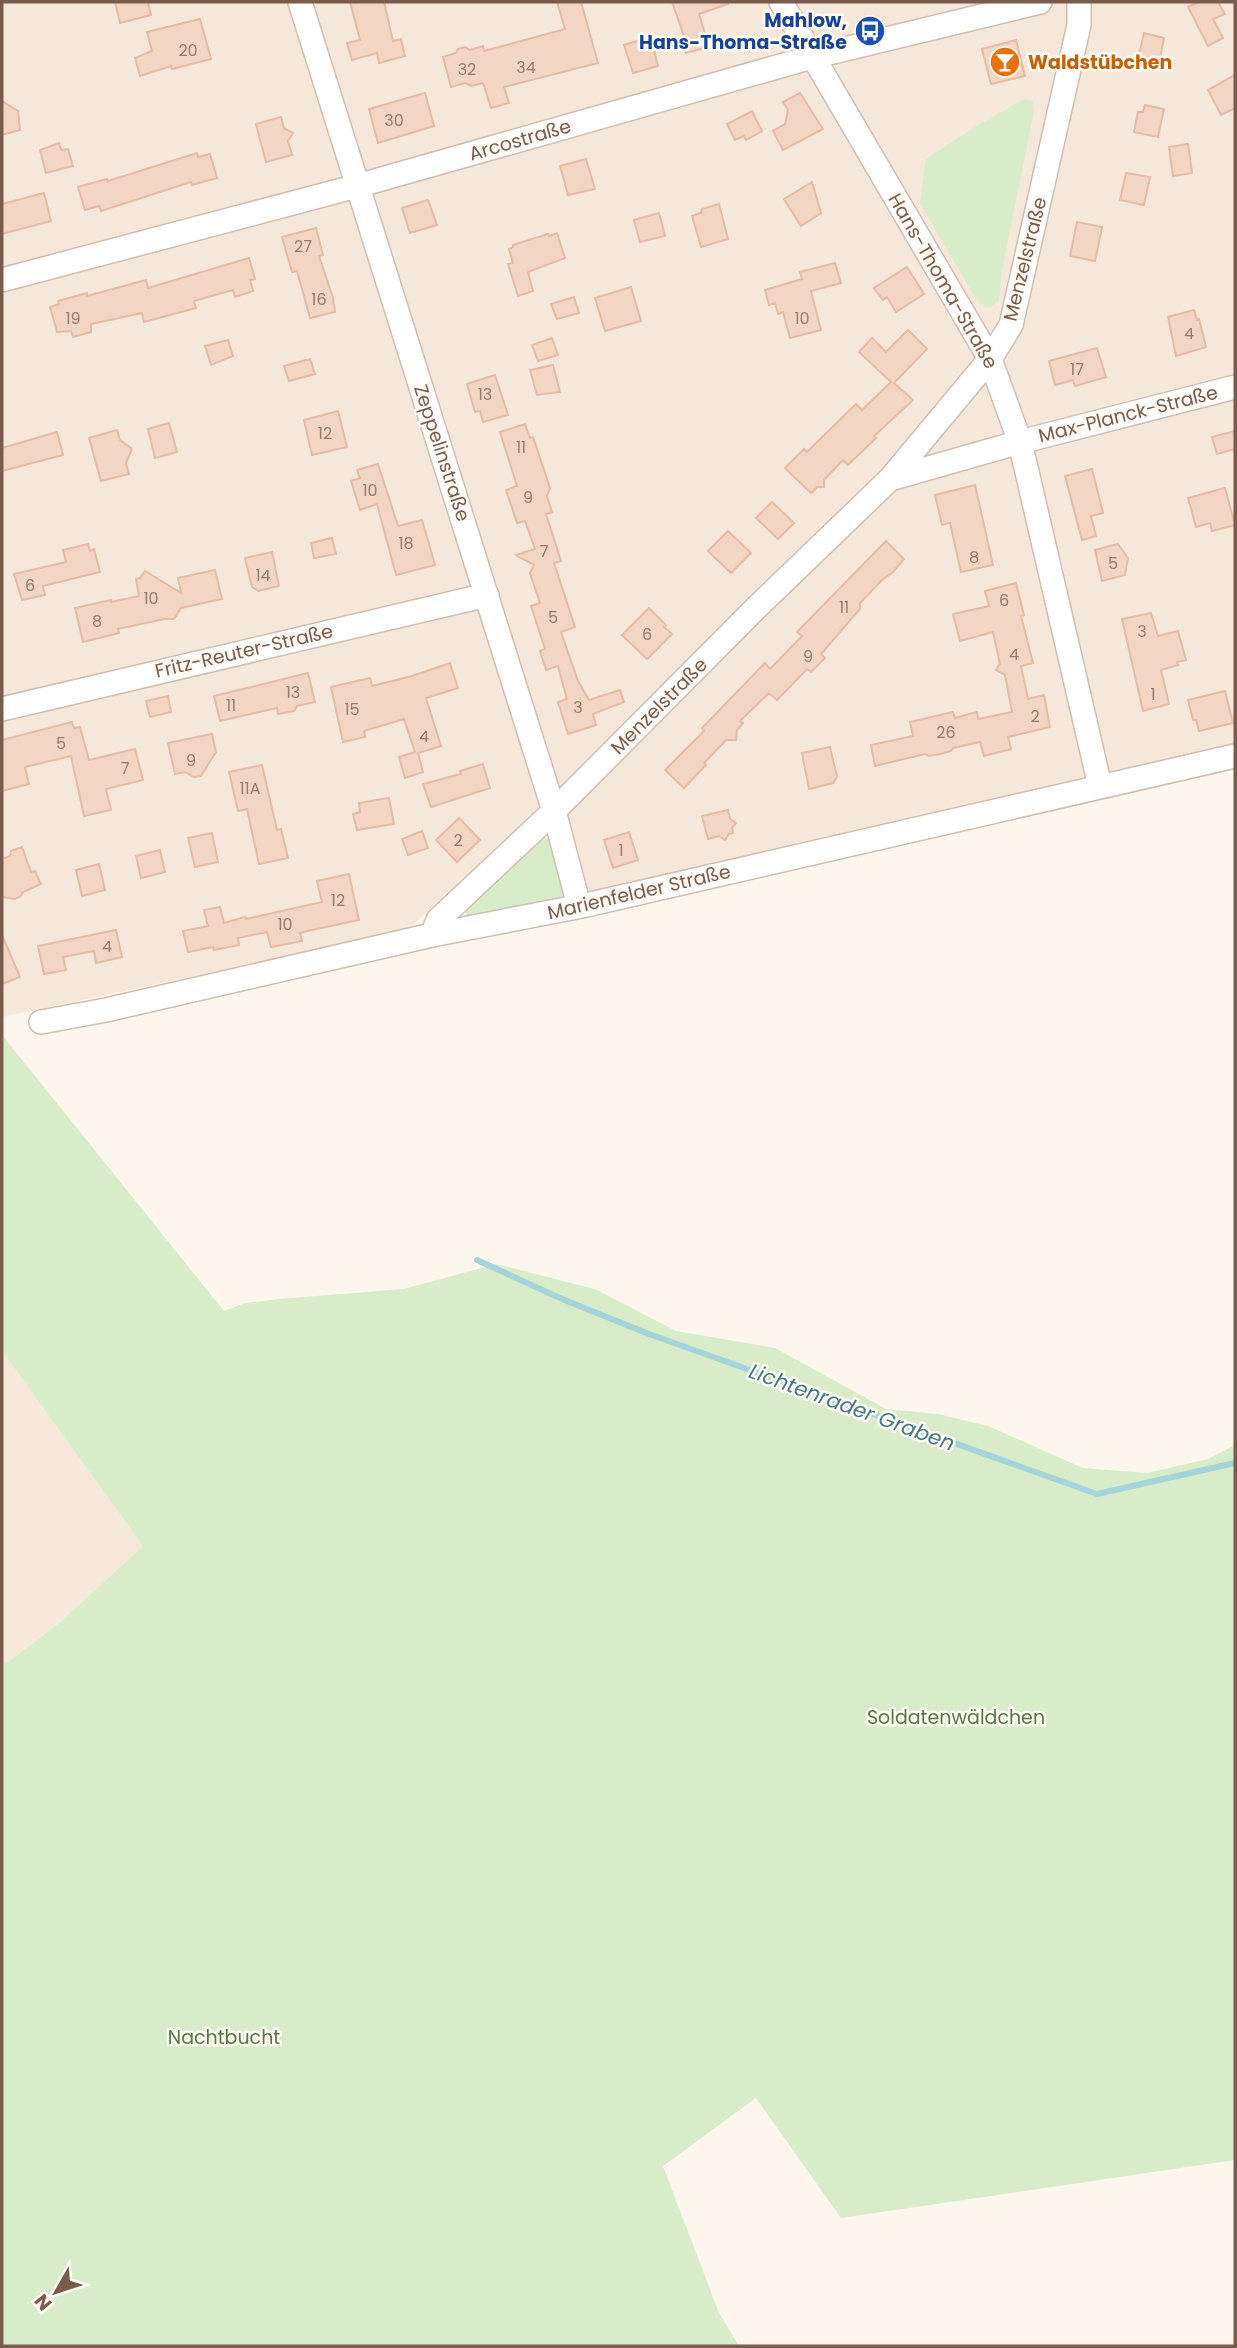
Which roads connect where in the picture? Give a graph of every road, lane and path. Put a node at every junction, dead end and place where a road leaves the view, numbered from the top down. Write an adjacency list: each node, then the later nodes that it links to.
1 (300, 2): 6 (street, Zeppelinstraße)
2 (782, 2): 5 (street, Hans-Thoma-Straße)
3 (1040, 2): 5 (street, Arcostraße)
4 (1079, 2): 8 (street, Menzelstraße)
5 (812, 57): 6 (street, Arcostraße); 8 (street, Hans-Thoma-Straße)
6 (357, 186): 7 (street, Arcostraße); 12 (street, Zeppelinstraße)
7 (2, 280)
8 (990, 359): 10 (street, Hans-Thoma-Straße); 11 (street, Menzelstraße)
9 (1235, 387): 10 (street, Max-Planck-Straße)
10 (1020, 442): 11 (street, Menzelstraße); 15 (street, Hans-Thoma-Straße)
11 (890, 479): 16 (street, Menzelstraße)
12 (487, 595): 13 (street, Fritz-Reuter-Straße); 16 (street, Zeppelinstraße)
13 (2, 709)
14 (1235, 755): 15 (street, Marienfelder Straße)
15 (1100, 786): 17 (street, Marienfelder Straße)
16 (554, 811): 17 (street, Zeppelinstraße); 18 (street, Menzelstraße)
17 (579, 906): 18 (street, Marienfelder Straße)
18 (432, 935): 19 (street, Marienfelder Straße)
19 (41, 1022)

